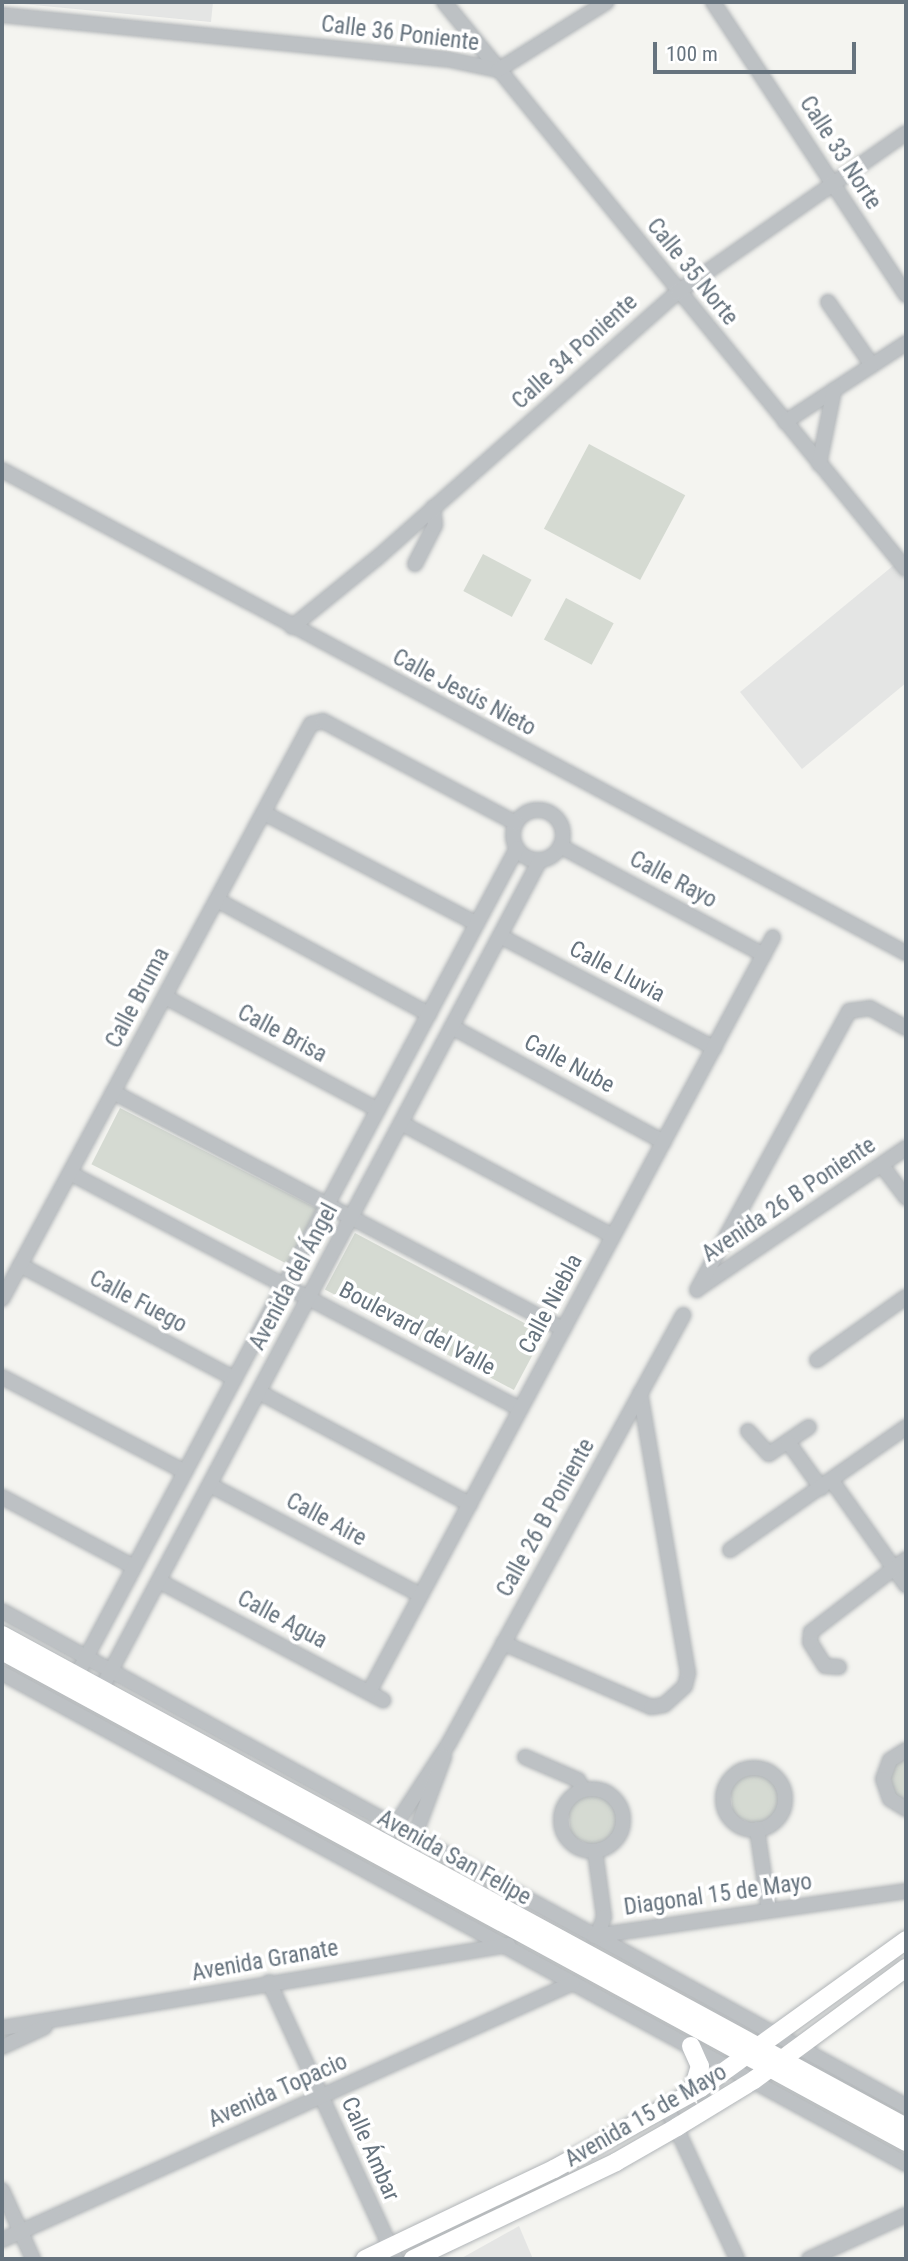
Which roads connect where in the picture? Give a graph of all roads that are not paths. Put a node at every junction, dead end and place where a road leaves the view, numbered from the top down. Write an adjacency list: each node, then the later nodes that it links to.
1 (444, 2): 5 (street, Calle 35 Norte)
2 (607, 2): 5 (street, Calle 36 Poniente)
3 (713, 2): 7 (street, Calle 33 Norte)
4 (2, 15): 5 (street, Calle 36 Poniente)
5 (498, 69): 8 (street, Calle 35 Norte)
6 (906, 134): 7 (street, Calle 34 Poniente)
7 (833, 184): 8 (street, Calle 34 Poniente); 9 (street, Calle 33 Norte)
8 (678, 292): 14 (street, Calle 35 Norte); 17 (street, Calle 34 Poniente)
9 (906, 295)
10 (828, 302): 12 (street)
11 (906, 343): 12 (street)
12 (872, 365): 13 (street)
13 (834, 390): 14 (street); 15 (street)
14 (785, 422): 15 (street, Calle 35 Norte)
15 (820, 464): 19 (street, Calle 35 Norte)
16 (2, 470): 20 (street, Calle Jesús Nieto)
17 (433, 508): 18 (street); 20 (street, Calle 34 Poniente)
18 (415, 564)
19 (906, 569)
20 (292, 627): 30 (street, Calle Jesús Nieto)
21 (264, 813): 22 (street, Calle Bruma); 26 (street, Calle Bruma); 27 (street)
22 (516, 823): 23 (street); 24 (street)
23 (560, 846): 25 (street); 31 (street, Calle Rayo)
24 (517, 849): 25 (street); 27 (street, Avenida del Ángel)
25 (540, 860): 28 (street, Avenida del Ángel)
26 (217, 900): 32 (street, Calle Bruma); 33 (street)
27 (477, 924): 33 (street, Avenida del Ángel)
28 (500, 936): 34 (street, Avenida del Ángel); 36 (street, Calle Lluvia)
29 (774, 937): 31 (street, Calle Niebla)
30 (906, 953)
31 (764, 955): 36 (street, Calle Niebla)
32 (164, 997): 37 (street, Calle Bruma); 38 (street, Calle Brisa)
33 (429, 1014): 38 (street, Avenida del Ángel)
34 (452, 1027): 39 (street, Avenida del Ángel); 41 (street, Calle Nube)
35 (906, 1028): 43 (street, Avenida 26 B Poniente)
36 (714, 1048): 41 (street, Calle Niebla)
37 (113, 1093): 44 (street, Calle Bruma); 46 (street)
38 (378, 1110): 46 (street, Avenida del Ángel)
39 (401, 1123): 47 (street, Avenida del Ángel); 48 (street)
40 (906, 1133): 42 (street)
41 (664, 1142): 48 (street, Calle Niebla)
42 (901, 1151): 43 (street, Avenida 26 B Poniente)
43 (883, 1167): 45 (street)
44 (70, 1172): 49 (street, Calle Bruma); 50 (street, Boulevard del Valle)
45 (906, 1198)
46 (327, 1205): 47 (street); 50 (street, Avenida del Ángel)
47 (351, 1218): 52 (street, Avenida del Ángel); 55 (street)
48 (613, 1236): 55 (street, Calle Niebla)
49 (20, 1265): 53 (street, Calle Bruma); 58 (street, Calle Fuego)
50 (285, 1285): 52 (street, Boulevard del Valle); 58 (street, Avenida del Ángel)
51 (906, 1297): 56 (street)
52 (309, 1298): 59 (street, Avenida del Ángel); 61 (street, Boulevard del Valle)
53 (2, 1299)
54 (683, 1315): 60 (street, Calle 26 B Poniente)
55 (563, 1329): 61 (street, Calle Niebla)
56 (817, 1360)
57 (2, 1377): 66 (street)
58 (235, 1379): 66 (street, Avenida del Ángel)
59 (259, 1392): 68 (street, Avenida del Ángel); 70 (street)
60 (640, 1393): 80 (street, Calle 26 B Poniente); 80 (street)
61 (520, 1409): 70 (street, Calle Niebla)
62 (809, 1427): 65 (street)
63 (906, 1427): 67 (street)
64 (748, 1431): 65 (street)
65 (788, 1442): 67 (street)
66 (185, 1472): 73 (street, Avenida del Ángel)
67 (826, 1484): 71 (street); 74 (street)
68 (210, 1485): 75 (street, Avenida del Ángel); 77 (street, Calle Aire)
69 (2, 1496): 73 (street)
70 (470, 1504): 77 (street, Calle Niebla)
71 (730, 1550)
72 (906, 1559): 74 (street)
73 (134, 1567): 82 (street, Avenida del Ángel)
74 (894, 1569): 76 (street); 83 (street)
75 (159, 1581): 84 (street, Avenida del Ángel); 87 (street, Calle Agua)
76 (906, 1585)
77 (420, 1595): 87 (street, Calle Niebla)
78 (2, 1611): 82 (street, Avenida San Felipe)
79 (2, 1635): 86 (main road, Avenida San Felipe)
80 (503, 1643): 90 (street, Calle 26 B Poniente)
81 (3, 1655): 86 (main road, Avenida San Felipe)
82 (86, 1657): 84 (street, Avenida San Felipe); 86 (street, Avenida del Ángel)
83 (839, 1667)
84 (111, 1671): 89 (street, Avenida del Ángel); 97 (street, Avenida San Felipe)
85 (3, 1677): 86 (street, Avenida San Felipe)
86 (70, 1689): 89 (main road, Avenida San Felipe)
87 (369, 1692): 88 (street, Calle Agua)
88 (383, 1700)
89 (95, 1702): 100 (main road, Avenida San Felipe); 109 (street, Avenida San Felipe)
90 (449, 1743): 94 (street, Calle 26 B Poniente); 95 (street, Calle 26 B Poniente)
91 (906, 1750): 96 (street)
92 (525, 1757): 93 (street)
93 (583, 1790): 101 (street); 101 (street)
94 (411, 1796): 95 (street); 97 (street, Calle 26 B Poniente)
95 (429, 1806): 99 (street, Calle 26 B Poniente)
96 (906, 1809)
97 (395, 1826): 99 (street, Avenida San Felipe); 100 (street, Calle 26 B Poniente)
98 (757, 1829): 98 (street); 104 (street)
99 (415, 1837): 102 (street, Calle 26 B Poniente); 105 (street, Avenida San Felipe)
100 (381, 1849): 102 (main road, Avenida San Felipe)
101 (595, 1851): 105 (street)
102 (403, 1861): 106 (main road, Avenida San Felipe); 108 (main road, Avenida San Felipe)
103 (906, 1891): 104 (street, Diagonal 15 de Mayo)
104 (769, 1910): 105 (street, Diagonal 15 de Mayo)
105 (597, 1936): 106 (street, Diagonal 15 de Mayo); 115 (street, Avenida San Felipe)
106 (558, 1938): 108 (street, Diagonal 15 de Mayo); 119 (main road, Avenida San Felipe)
107 (906, 1940): 115 (main road, Avenida 15 de Mayo)
108 (536, 1941): 109 (street, Avenida Granate); 119 (main road, Avenida San Felipe)
109 (506, 1945): 111 (street, Avenida Granate); 112 (street, Avenida San Felipe)
110 (906, 1968): 117 (main road, Avenida 15 de Mayo)
111 (269, 1982): 113 (street, Avenida Granate); 124 (street, Calle Ámbar)
112 (573, 1983): 116 (street, Avenida San Felipe); 124 (street, Avenida Topacio)
113 (58, 2021): 114 (street, Avenida Granate); 118 (street)
114 (2, 2028)
115 (776, 2034): 117 (street, Avenida San Felipe); 119 (main road, Avenida 15 de Mayo)
116 (691, 2046): 121 (street, Avenida San Felipe); 123 (main road)
117 (797, 2046): 120 (main road, Avenida 15 de Mayo); 125 (street, Avenida San Felipe)
118 (2, 2048)
119 (753, 2051): 120 (main road, Avenida San Felipe); 121 (main road, Avenida 15 de Mayo)
120 (776, 2064): 122 (main road, Avenida 15 de Mayo); 128 (main road, Avenida San Felipe); 129 (main road, Avenida San Felipe)
121 (730, 2068): 122 (street, Avenida San Felipe); 123 (main road, Avenida 15 de Mayo)
122 (754, 2080): 127 (main road, Avenida 15 de Mayo); 130 (street, Avenida San Felipe)
123 (692, 2093): 126 (main road, Avenida 15 de Mayo)
124 (321, 2096): 133 (street, Avenida Topacio); 135 (street, Calle Ámbar)
125 (906, 2106)
126 (667, 2108): 127 (street); 135 (main road, Avenida 15 de Mayo)
127 (677, 2127): 138 (main road, Avenida 15 de Mayo); 139 (street)
128 (906, 2127)
129 (906, 2142)
130 (906, 2164)
131 (2, 2190): 133 (street)
132 (906, 2215): 140 (street)
133 (20, 2231): 134 (street, Avenida Topacio); 136 (street)
134 (2, 2240)
135 (393, 2254): 137 (main road, Avenida 15 de Mayo)
136 (33, 2259)
137 (365, 2259)
138 (412, 2259)
139 (737, 2259)
140 (809, 2259)

